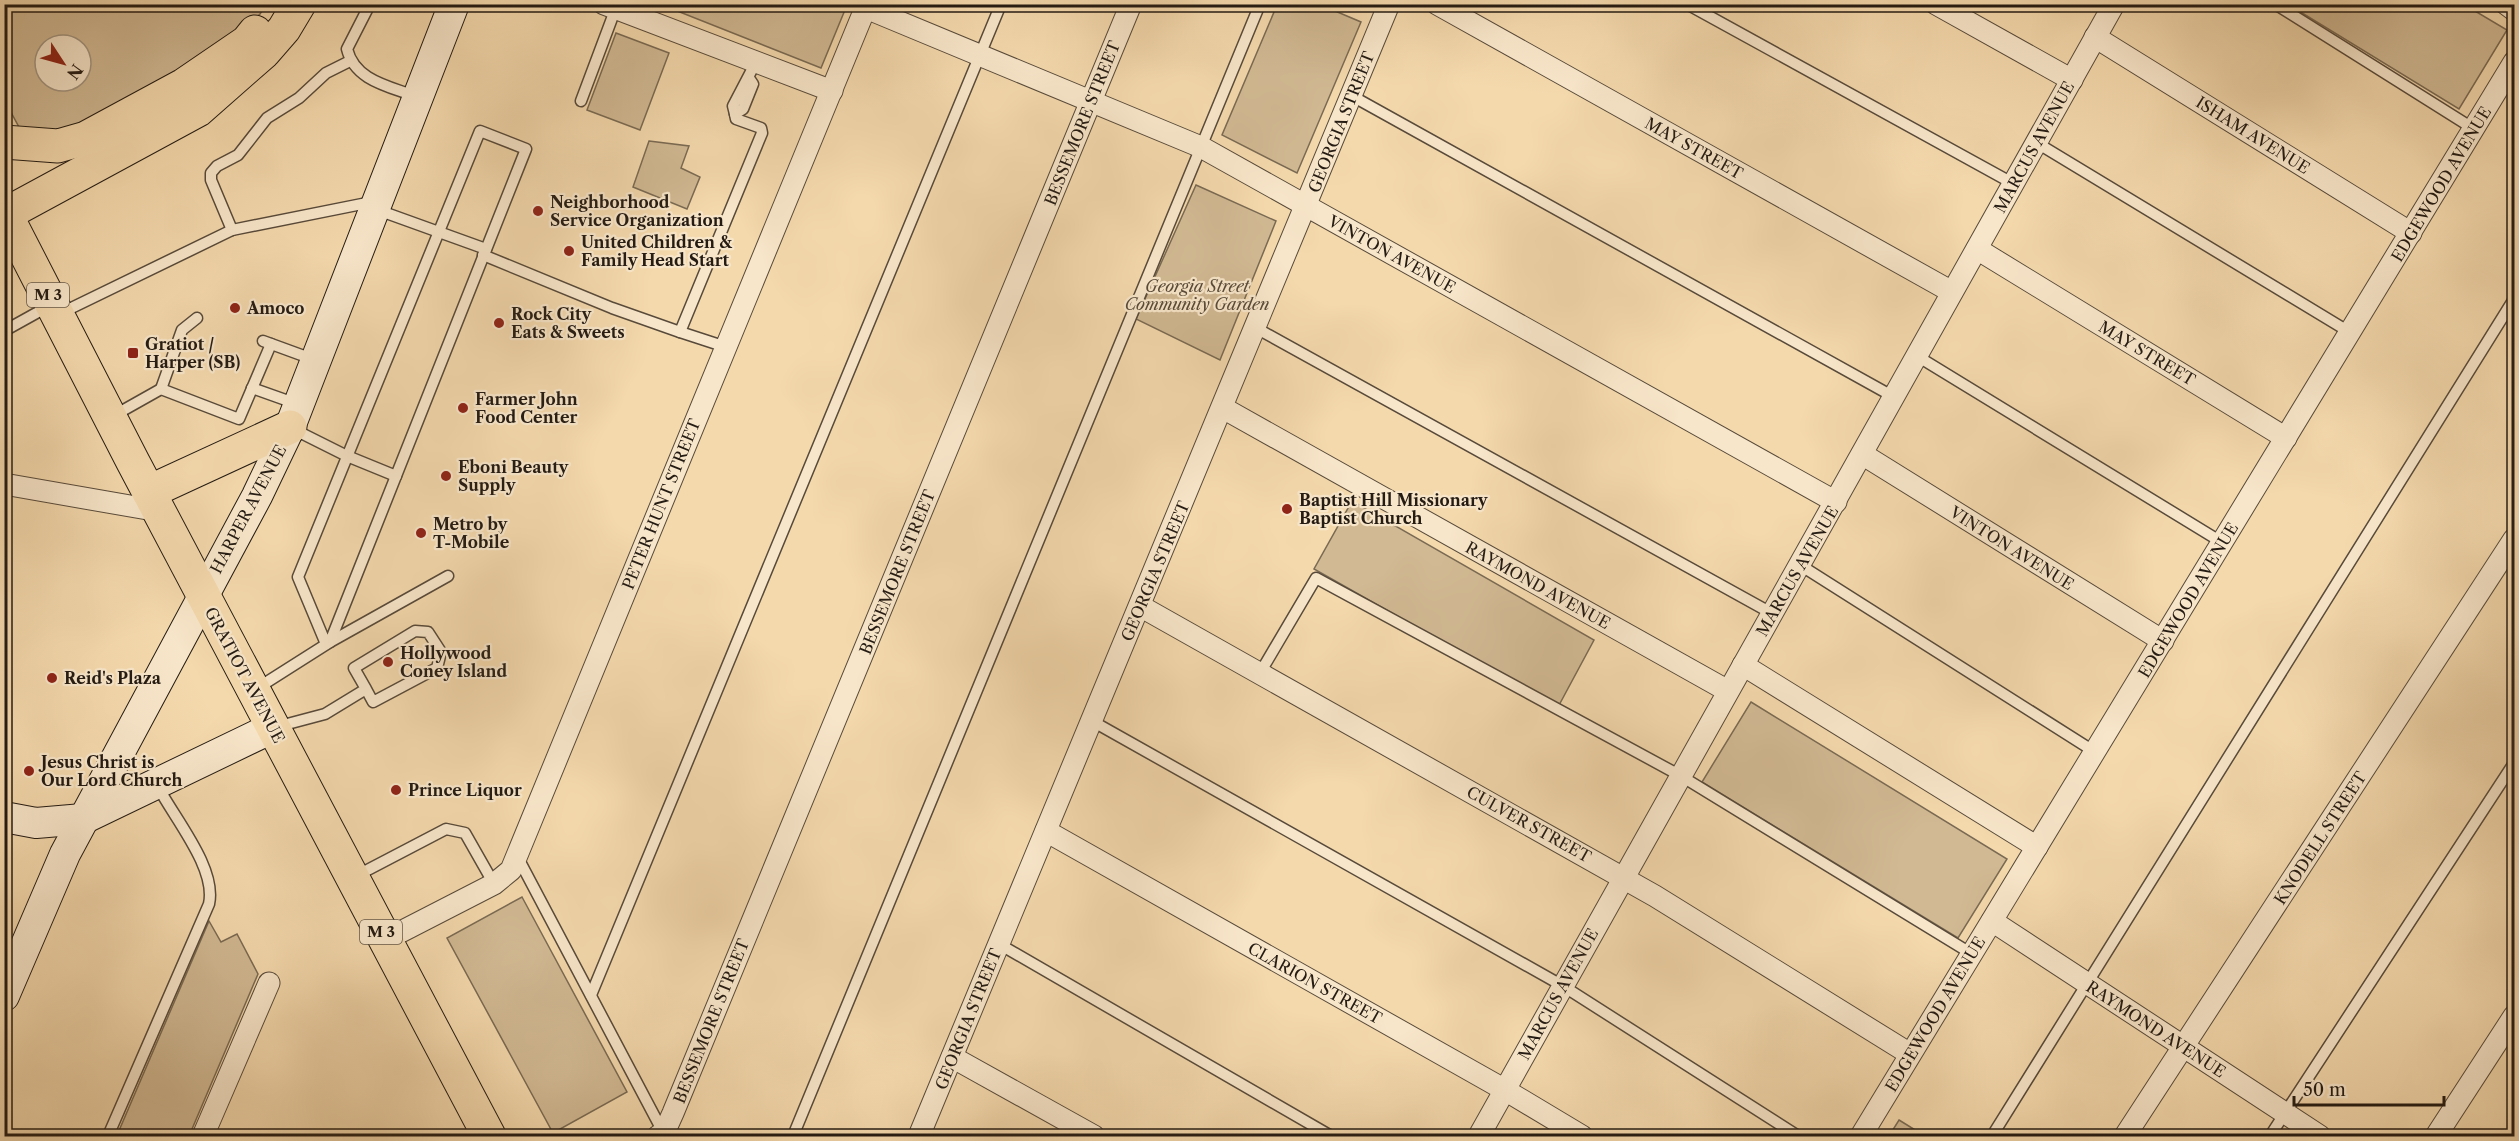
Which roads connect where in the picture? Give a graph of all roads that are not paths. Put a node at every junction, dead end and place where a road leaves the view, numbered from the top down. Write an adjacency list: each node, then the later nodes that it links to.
1 (275, 4): 30 (main road)
2 (299, 4): 36 (main road)
3 (370, 4): 20 (lane)
4 (454, 4): 26 (main road, HARPER AVENUE)
5 (1001, 4): 19 (lane)
6 (1131, 4): 28 (street, BESSEMORE STREET)
7 (1260, 4): 32 (lane)
8 (1389, 4): 25 (street, GEORGIA STREET)
9 (1437, 4): 42 (street, MAY STREET)
10 (1687, 4): 33 (lane)
11 (1936, 4): 23 (street)
12 (2114, 4): 18 (street, MARCUS AVENUE)
13 (2275, 4): 29 (lane)
14 (2506, 4): 17 (street)
15 (612, 6): 22 (street); 27 (lane)
16 (867, 6): 19 (street, VINTON AVENUE); 24 (street, PETER HUNT STREET)
17 (2514, 10)
18 (2095, 37): 23 (street, MARCUS AVENUE); 39 (street, ISHAM AVENUE)
19 (980, 55): 28 (street, VINTON AVENUE); 101 (lane)
20 (350, 61): 26 (lane); 37 (lane)
21 (2514, 62): 29 (street, EDGEWOOD AVENUE)
22 (752, 70): 24 (street); 48 (lane)
23 (2072, 80): 31 (street, MARCUS AVENUE)
24 (832, 91): 50 (street, PETER HUNT STREET)
25 (1352, 96): 35 (street, GEORGIA STREET); 55 (lane)
26 (418, 97): 34 (main road, HARPER AVENUE)
27 (581, 101)
28 (1091, 101): 32 (street, VINTON AVENUE); 109 (street, BESSEMORE STREET)
29 (2474, 129): 39 (street, EDGEWOOD AVENUE)
30 (4, 142)
31 (2037, 143): 33 (street, MARCUS AVENUE); 49 (lane)
32 (1201, 147): 35 (street, VINTON AVENUE); 113 (lane)
33 (2014, 184): 40 (street, MARCUS AVENUE)
34 (377, 205): 37 (lane); 38 (lane); 52 (main road, HARPER AVENUE)
35 (1307, 206): 46 (street, GEORGIA STREET); 65 (street, VINTON AVENUE)
36 (5, 213): 44 (main road, GRATIOT AVENUE / M 3)
37 (232, 230): 44 (lane)
38 (438, 231): 41 (lane); 41 (lane); 61 (lane)
39 (2411, 233): 49 (street, EDGEWOOD AVENUE)
40 (1977, 249): 42 (street, MARCUS AVENUE); 59 (street, MAY STREET)
41 (485, 252): 48 (lane); 62 (lane)
42 (1952, 292): 51 (street, MARCUS AVENUE)
43 (2514, 300): 99 (lane)
44 (55, 309): 47 (lane); 58 (main road, GRATIOT AVENUE / M 3)
45 (197, 318): 54 (lane)
46 (1256, 328): 56 (street, GEORGIA STREET); 72 (lane)
47 (4, 331)
48 (680, 332): 50 (lane)
49 (2350, 333): 59 (street, EDGEWOOD AVENUE)
50 (726, 347): 90 (street, PETER HUNT STREET)
51 (1917, 356): 55 (street, MARCUS AVENUE); 67 (lane)
52 (315, 360): 53 (lane); 57 (main road, HARPER AVENUE)
53 (252, 388): 54 (lane); 57 (lane)
54 (161, 389): 58 (lane)
55 (1894, 397): 60 (street, MARCUS AVENUE)
56 (1223, 408): 71 (street, GEORGIA STREET); 79 (street, RAYMOND AVENUE)
57 (294, 416): 61 (lane); 64 (main road); 70 (main road, HARPER AVENUE)
58 (111, 418): 64 (main road, GRATIOT AVENUE / M 3)
59 (2286, 438): 67 (street, EDGEWOOD AVENUE)
60 (1862, 454): 65 (street, MARCUS AVENUE); 73 (street, VINTON AVENUE)
61 (347, 456): 62 (lane); 74 (lane)
62 (396, 476): 74 (lane)
63 (4, 484): 64 (street)
64 (154, 501): 70 (main road, GRATIOT AVENUE / M 3)
65 (1836, 502): 68 (street, MARCUS AVENUE)
66 (2514, 539): 104 (street, KNODELL STREET)
67 (2223, 543): 73 (street, EDGEWOOD AVENUE)
68 (1800, 565): 72 (street, MARCUS AVENUE); 82 (lane)
69 (448, 576): 74 (lane)
70 (203, 595): 78 (main road, GRATIOT AVENUE / M 3); 87 (main road, HARPER AVENUE)
71 (1140, 606): 76 (street, CULVER STREET); 80 (street, GEORGIA STREET)
72 (1773, 614): 75 (street, MARCUS AVENUE)
73 (2163, 641): 82 (street, EDGEWOOD AVENUE)
74 (328, 643): 78 (lane)
75 (1743, 665): 79 (street, MARCUS AVENUE); 89 (street)
76 (1260, 673): 84 (lane); 92 (street, CULVER STREET)
77 (366, 689): 77 (lane); 81 (lane)
78 (253, 691): 81 (main road, GRATIOT AVENUE / M 3)
79 (1728, 691): 84 (street, MARCUS AVENUE)
80 (1092, 721): 88 (street, GEORGIA STREET); 100 (lane)
81 (272, 728): 85 (main road); 91 (main road, GRATIOT AVENUE / M 3)
82 (2095, 752): 89 (street, EDGEWOOD AVENUE)
83 (2514, 764): 108 (lane)
84 (1681, 776): 92 (street, MARCUS AVENUE); 97 (lane)
85 (157, 785): 87 (main road); 110 (lane)
86 (4, 818): 87 (main road)
87 (83, 819): 102 (main road, HARPER AVENUE)
88 (1046, 831): 96 (street, GEORGIA STREET); 107 (street, CLARION STREET)
89 (2037, 847): 94 (street, EDGEWOOD AVENUE)
90 (517, 856): 93 (street, PETER HUNT STREET); 101 (lane)
91 (352, 878): 93 (lane); 95 (main road, GRATIOT AVENUE / M 3)
92 (1624, 878): 100 (street, MARCUS AVENUE); 105 (street, CULVER STREET)
93 (494, 884): 95 (street, PETER HUNT STREET)
94 (1992, 921): 97 (street, EDGEWOOD AVENUE); 99 (street, RAYMOND AVENUE)
95 (385, 940): 112 (main road, GRATIOT AVENUE / M 3)
96 (999, 944): 106 (street, GEORGIA STREET); 116 (lane)
97 (1972, 954): 105 (street, EDGEWOOD AVENUE)
98 (269, 983): 111 (street)
99 (2087, 983): 104 (street, RAYMOND AVENUE); 121 (lane)
100 (1563, 986): 107 (street, MARCUS AVENUE); 119 (lane)
101 (591, 995): 109 (lane)
102 (4, 996)
103 (2514, 1016): 125 (street)
104 (2184, 1047): 108 (street, RAYMOND AVENUE); 122 (street, KNODELL STREET)
105 (1910, 1054): 120 (street, EDGEWOOD AVENUE)
106 (952, 1057): 114 (street, GEORGIA STREET); 115 (street)
107 (1505, 1090): 117 (street, MARCUS AVENUE); 118 (street, CLARION STREET)
108 (2285, 1113): 123 (lane); 124 (street, RAYMOND AVENUE)
109 (663, 1135)
110 (108, 1137)
111 (203, 1137)
112 (489, 1137)
113 (793, 1137)
114 (919, 1137)
115 (1094, 1137)
116 (1331, 1137)
117 (1479, 1137)
118 (1582, 1137)
119 (1798, 1137)
120 (1860, 1137)
121 (1992, 1137)
122 (2126, 1137)
123 (2270, 1137)
124 (2320, 1137)
125 (2436, 1137)

